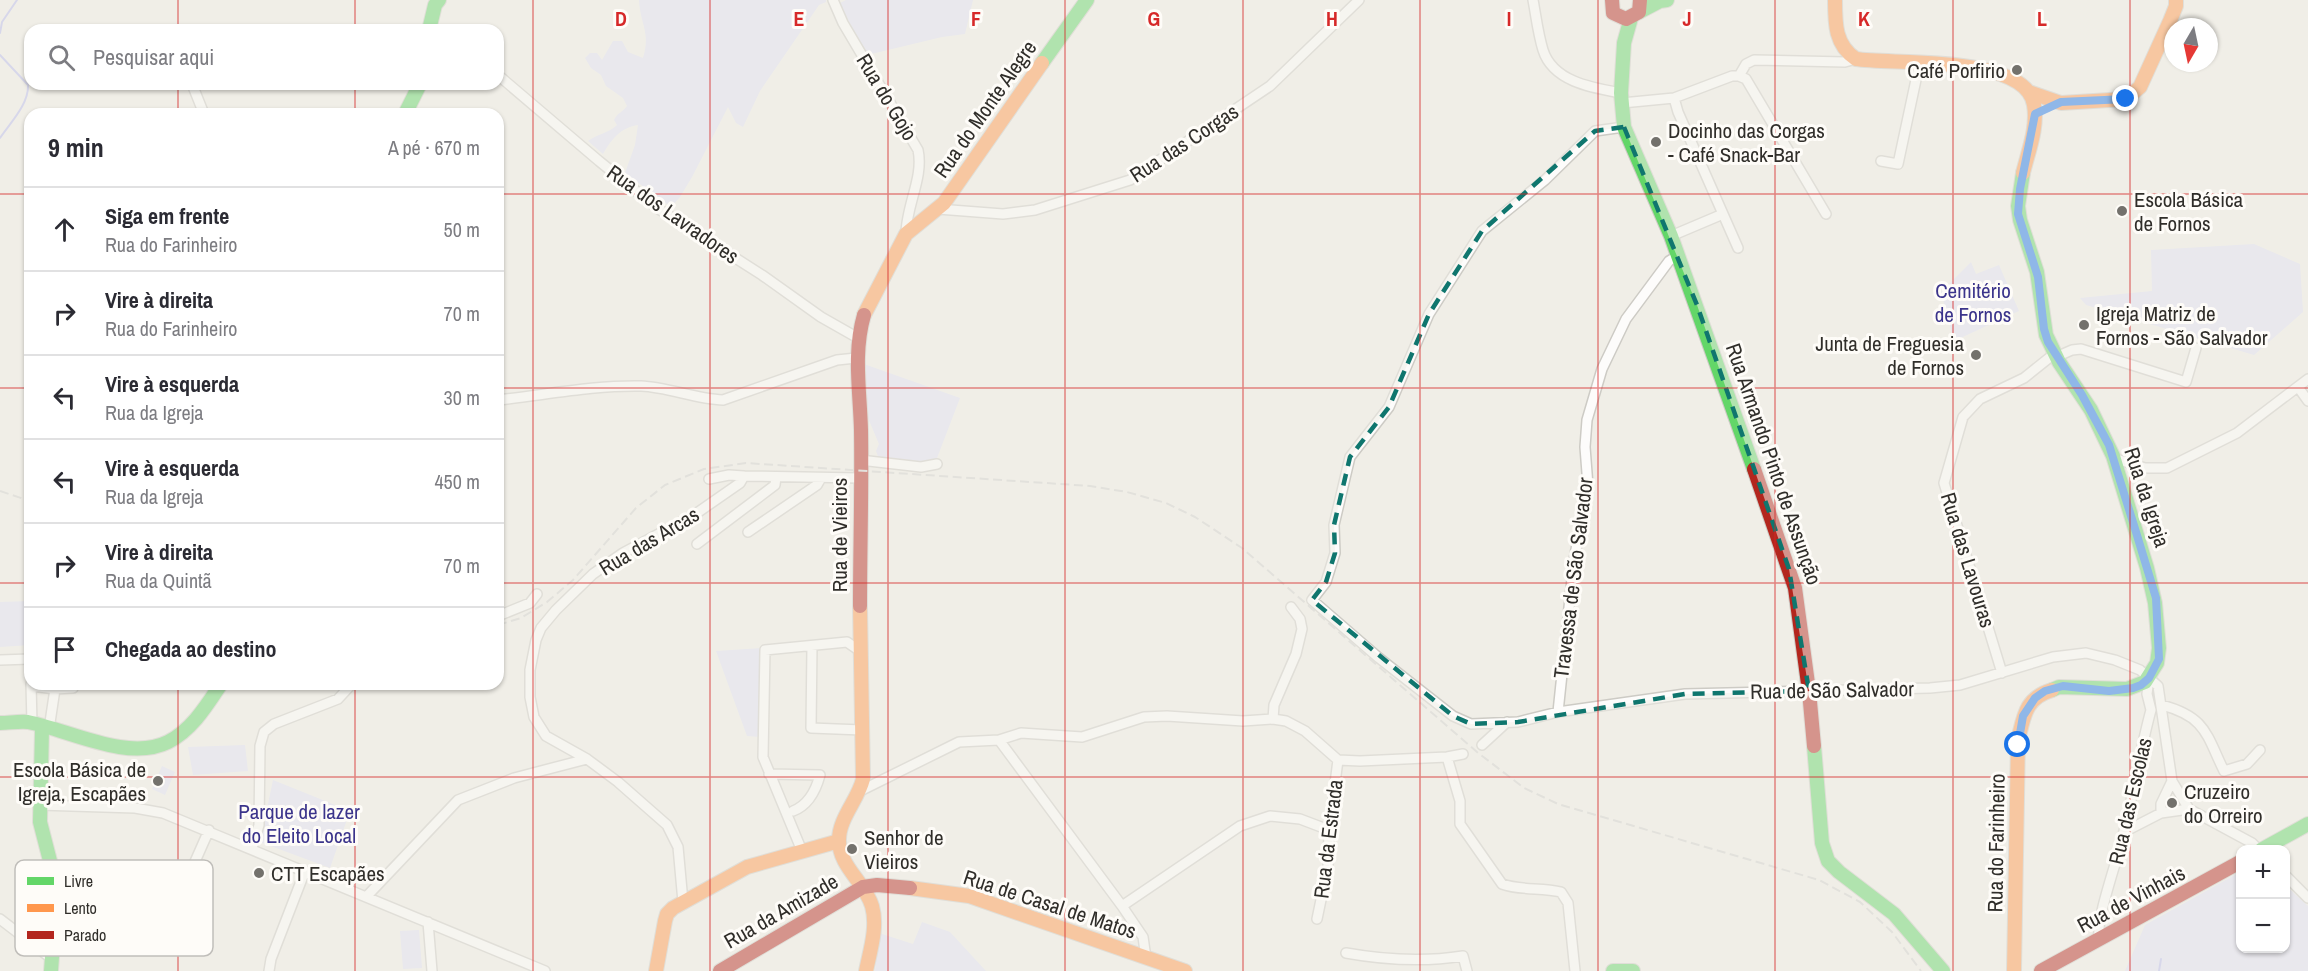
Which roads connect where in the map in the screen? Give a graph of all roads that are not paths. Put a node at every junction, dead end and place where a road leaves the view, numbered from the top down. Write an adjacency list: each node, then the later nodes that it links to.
1 (439, 0): 10 (street)
2 (833, 0): 29 (street, Rua do Gojo)
3 (1088, 0): 26 (street, Rua do Monte Alegre)
4 (1359, 0): 26 (street, Rua das Corgas)
5 (1533, 0): 18 (street)
6 (1661, 0): 9 (street)
7 (1835, 0): 11 (street)
8 (2176, 0): 20 (street)
9 (1622, 7): 18 (street, Rua Armando Pinto de Assunção)
10 (430, 24)
11 (1856, 59): 12 (street); 13 (street)
12 (1920, 61): 17 (street); 25 (street)
13 (1739, 76): 19 (street); 28 (street)
14 (504, 80): 33 (street, Rua dos Lavradores)
15 (194, 90): 21 (street)
16 (417, 90): 22 (street)
17 (2029, 92): 20 (street); 23 (street, Rua da Igreja)
18 (1621, 98): 19 (street); 24 (street, Rua Armando Pinto de Assunção)
19 (1674, 98): 27 (street)
20 (2061, 102): 23 (street)
21 (202, 108)
22 (408, 108)
23 (2035, 114): 35 (street, Rua da Igreja)
24 (1624, 127): 30 (street, Rua Armando Pinto de Assunção); 70 (street, Rua de São Salvador)
25 (1881, 161)
26 (938, 209): 29 (street, Rua do Monte Alegre)
27 (1722, 214): 30 (street); 31 (street)
28 (1826, 214)
29 (906, 234): 33 (street, Rua de Vieiros)
30 (1671, 236): 32 (street, Rua Armando Pinto de Assunção)
31 (1738, 248)
32 (1679, 255): 64 (street, Rua Armando Pinto de Assunção); 67 (street, Travessa de São Salvador)
33 (858, 338): 36 (street, Rua de Vieiros)
34 (2196, 348): 35 (street)
35 (2055, 355): 41 (street, Rua da Igreja); 58 (street, Rua das Lavouras)
36 (856, 358): 39 (street); 42 (street, Rua de Vieiros)
37 (2308, 379): 38 (street)
38 (2298, 387): 40 (street); 41 (street)
39 (504, 399)
40 (2308, 401)
41 (2113, 458): 59 (street, Rua da Igreja)
42 (860, 460): 43 (street); 47 (street, Rua de Vieiros)
43 (937, 465)
44 (744, 476): 45 (street); 48 (street); 78 (street, Rua das Arcas)
45 (776, 477): 46 (street); 50 (street)
46 (820, 478): 47 (street); 49 (street)
47 (859, 478): 55 (street, Rua de Vieiros)
48 (709, 479)
49 (748, 532)
50 (697, 544)
51 (537, 594): 53 (street)
52 (1291, 607): 68 (street)
53 (504, 614)
54 (812, 645): 55 (street); 72 (street); 80 (street)
55 (860, 651): 72 (street, Rua de Vieiros)
56 (24, 659): 57 (street)
57 (0, 660)
58 (2002, 673): 59 (street, Rua de São Salvador); 64 (street, Rua de São Salvador)
59 (2149, 678): 65 (street); 66 (street); 125 (street, Rua do Farinheiro)
60 (32, 690): 71 (street)
61 (55, 690): 71 (street)
62 (217, 690): 71 (street)
63 (346, 690): 94 (street)
64 (1809, 691): 67 (street, Rua de São Salvador); 124 (street, Rua Armando Pinto de Assunção)
65 (2162, 705): 66 (street, Rua das Escolas); 75 (street); 81 (street)
66 (2151, 710): 90 (street, Rua das Escolas)
67 (1558, 712): 70 (street, Rua de São Salvador)
68 (1273, 719): 73 (street); 79 (street)
69 (0, 723): 71 (street)
70 (1507, 723): 74 (street)
71 (41, 727): 83 (street)
72 (862, 730): 82 (street, Rua de Vieiros)
73 (999, 740): 82 (street); 105 (street)
74 (1482, 745)
75 (2260, 750)
76 (1463, 754): 77 (street)
77 (1447, 757): 79 (street); 121 (street)
78 (587, 759): 102 (street); 104 (street, Rua das Arcas)
79 (1338, 760): 89 (street, Rua da Estrada)
80 (769, 774): 85 (street); 95 (street)
81 (2172, 781): 84 (street); 86 (street)
82 (862, 790): 91 (street)
83 (39, 805): 88 (street); 96 (street)
84 (2189, 808): 86 (street); 92 (street)
85 (793, 811)
86 (2161, 813): 90 (street)
87 (2308, 824): 93 (street)
88 (209, 830): 94 (street); 97 (street)
89 (1329, 830): 105 (street); 106 (street, Rua da Estrada)
90 (2124, 832): 110 (street, Rua das Escolas)
91 (839, 841): 95 (street); 101 (street)
92 (2255, 845)
93 (2268, 845)
94 (252, 848): 99 (street)
95 (802, 851): 104 (street)
96 (51, 860)
97 (196, 860)
98 (2236, 865): 110 (street, Rua de Vinhais)
99 (305, 871): 102 (street); 113 (street)
100 (2290, 880): 103 (street)
101 (863, 887): 112 (street, Rua de Casal de Matos); 117 (street, Rua da Amizade); 118 (street)
102 (367, 896): 108 (street)
103 (2308, 898)
104 (683, 902): 116 (street)
105 (1122, 906): 112 (street)
106 (1317, 919)
107 (0, 920): 109 (street)
108 (428, 922): 114 (street); 115 (street)
109 (15, 933)
110 (2100, 938): 126 (street, Rua de Vinhais)
111 (1347, 953): 120 (street)
112 (1146, 958): 119 (street, Rua de Casal de Matos)
113 (268, 971)
114 (432, 971)
115 (545, 971)
116 (656, 971)
117 (720, 971)
118 (866, 971)
119 (1185, 971)
120 (1467, 971)
121 (1575, 971)
122 (1613, 971): 123 (street)
123 (1634, 971)
124 (1943, 971)
125 (2014, 971)
126 (2041, 971)

